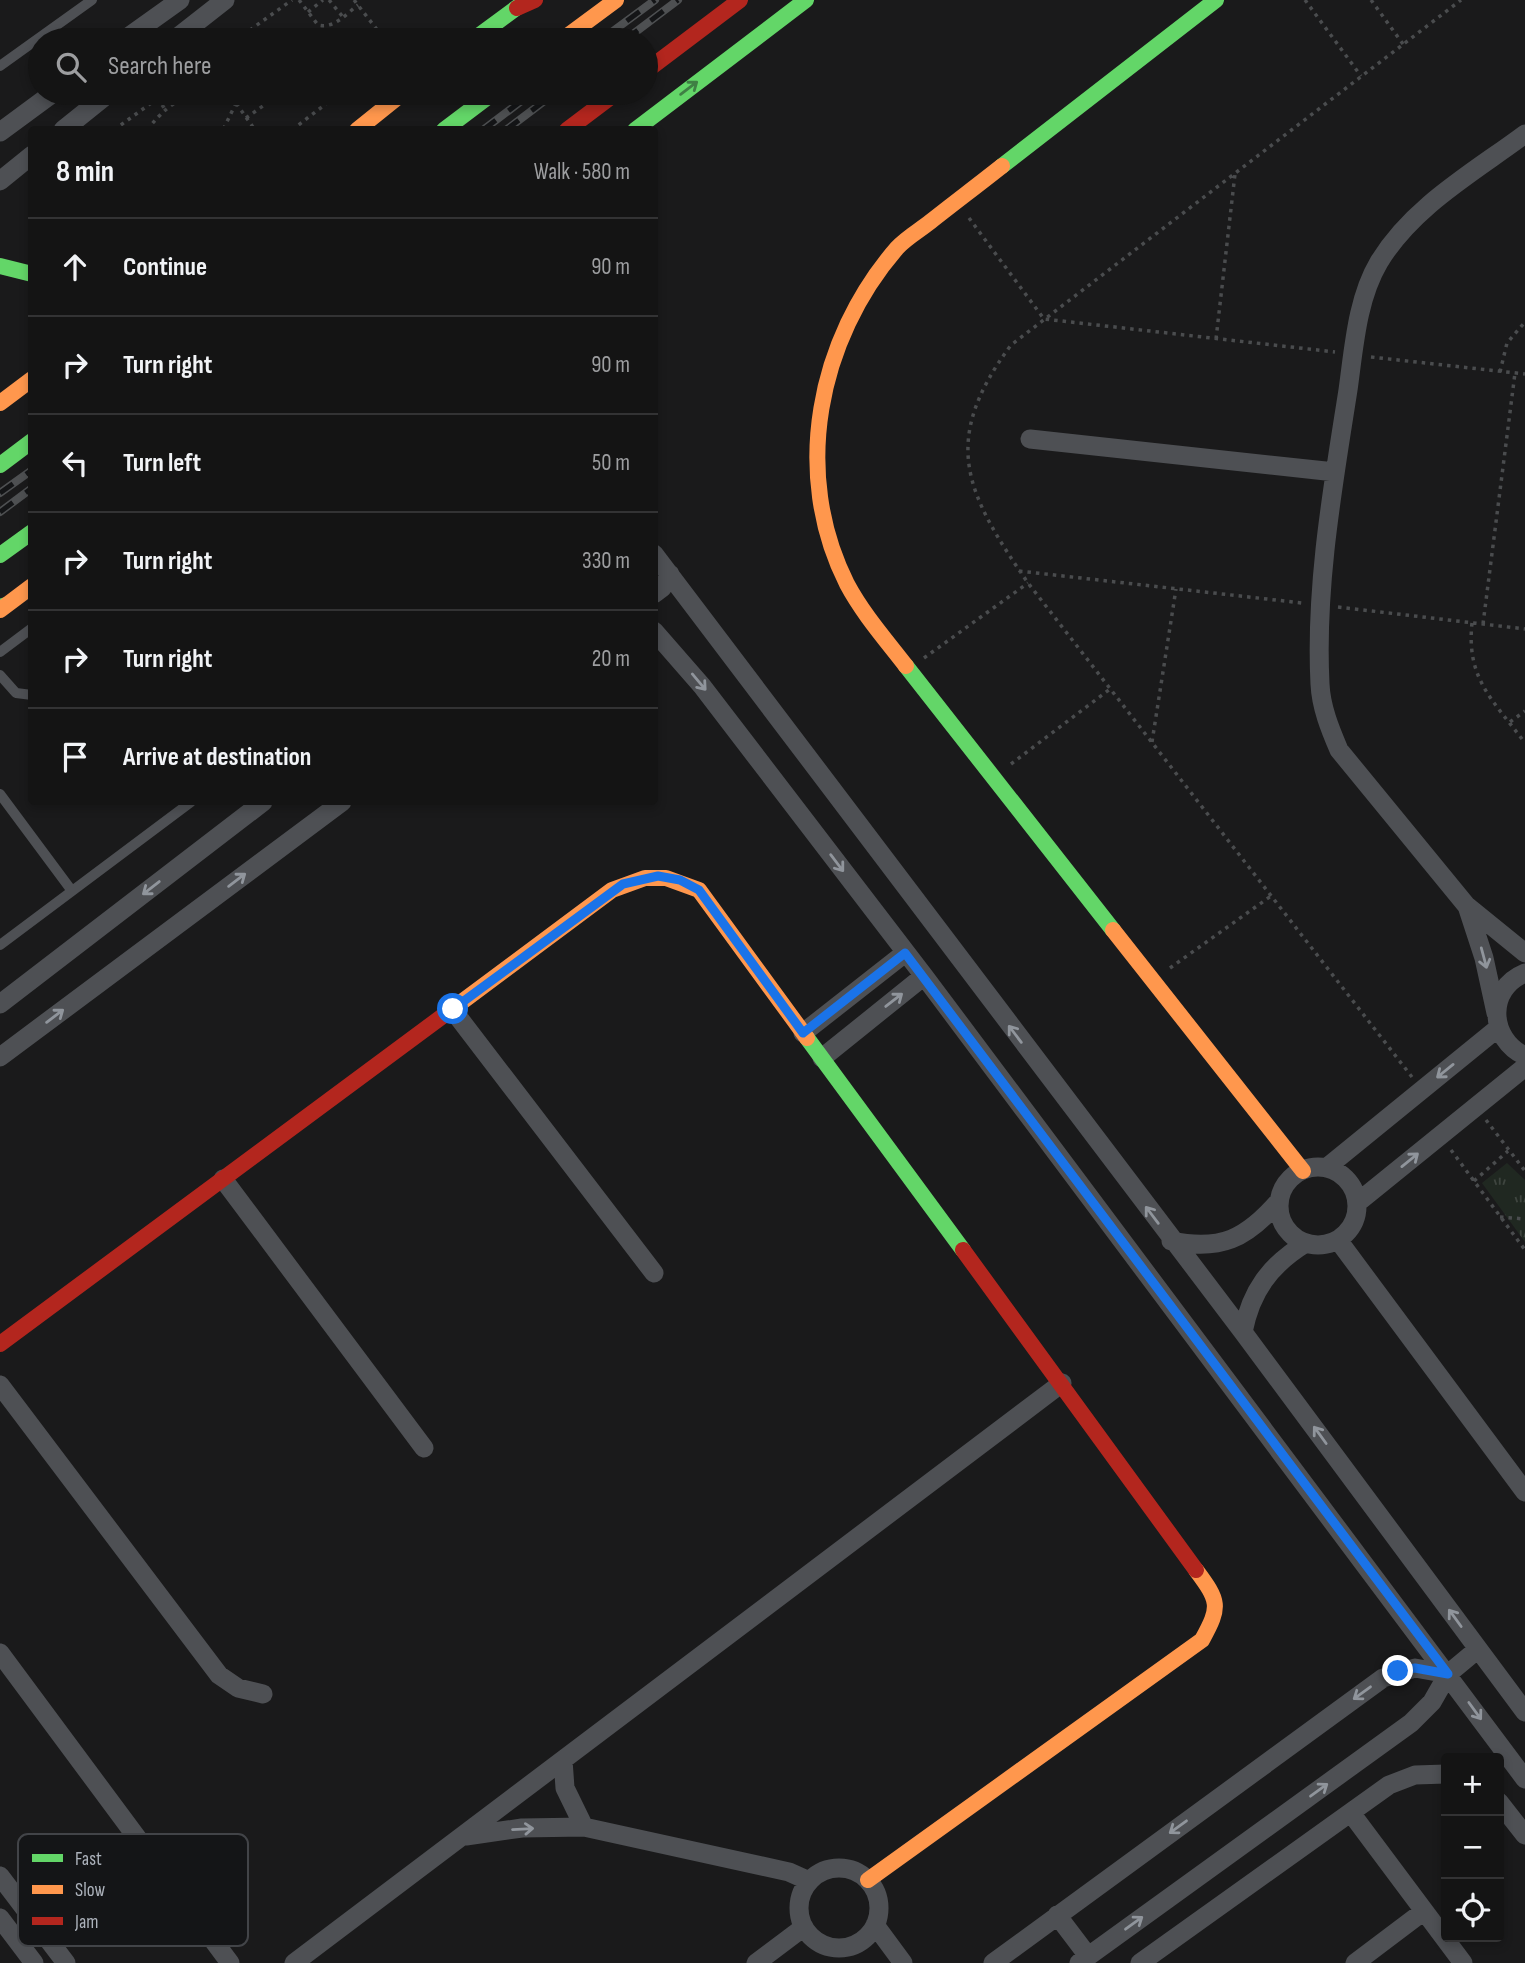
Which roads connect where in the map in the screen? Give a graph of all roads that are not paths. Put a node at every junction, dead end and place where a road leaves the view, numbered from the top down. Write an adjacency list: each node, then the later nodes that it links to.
1 (92, 0): 10 (lane)
2 (180, 0): 11 (street)
3 (225, 0): 12 (street)
4 (535, 0): 9 (main road)
5 (616, 0): 14 (main road)
6 (740, 0): 16 (main road)
7 (806, 0): 27 (main road, one-way to 7)
8 (1216, 0): 72 (main road)
9 (522, 4): 13 (main road)
10 (53, 28)
11 (145, 28)
12 (189, 28)
13 (489, 28)
14 (578, 28)
15 (28, 46): 17 (lane)
16 (658, 62)
17 (0, 66)
18 (36, 105): 28 (street)
19 (94, 105): 23 (street)
20 (388, 105): 24 (main road)
21 (477, 105): 25 (main road)
22 (600, 105): 26 (main road)
23 (68, 126)
24 (362, 126)
25 (449, 126)
26 (572, 126)
27 (640, 126)
28 (0, 132)
29 (1525, 134): 39 (street)
30 (28, 158): 31 (street)
31 (0, 181)
32 (0, 265): 33 (main road)
33 (28, 273)
34 (28, 382): 35 (main road)
35 (0, 403)
36 (1030, 439): 39 (street)
37 (28, 444): 38 (main road)
38 (0, 465)
39 (1335, 472): 57 (street)
40 (28, 535): 41 (main road)
41 (0, 555)
42 (658, 559): 43 (street)
43 (670, 574): 45 (street); 77 (street, one-way to 43)
44 (28, 589): 46 (main road)
45 (658, 591)
46 (2, 607)
47 (28, 631): 49 (lane)
48 (658, 636): 59 (street, one-way to 59)
49 (0, 652)
50 (0, 675): 51 (lane)
51 (28, 694)
52 (0, 794): 56 (lane)
53 (187, 805): 56 (lane)
54 (259, 805): 63 (street, one-way to 63)
55 (338, 805): 68 (street, one-way to 55)
56 (72, 891): 58 (lane)
57 (1466, 905): 60 (street); 65 (street, one-way to 65)
58 (0, 945)
59 (905, 953): 62 (street); 66 (street)
60 (1525, 953)
61 (1525, 973): 65 (street)
62 (924, 976): 69 (street, one-way to 62); 88 (street)
63 (0, 1004)
64 (453, 1009): 66 (main road); 73 (main road); 79 (street)
65 (1497, 1020): 67 (street); 71 (street, one-way to 71)
66 (803, 1033): 69 (main road)
67 (1525, 1056)
68 (0, 1057)
69 (821, 1058): 82 (main road)
70 (1525, 1067): 75 (street, one-way to 70)
71 (1326, 1168): 72 (street); 75 (street)
72 (1303, 1171): 74 (street)
73 (223, 1180): 81 (main road); 84 (street)
74 (1279, 1201): 77 (street); 78 (street)
75 (1357, 1203): 76 (street)
76 (1338, 1240): 78 (street); 85 (street)
77 (1171, 1241): 80 (street)
78 (1306, 1243): 80 (street)
79 (654, 1273)
80 (1243, 1332): 86 (street, one-way to 80)
81 (0, 1344)
82 (1062, 1383): 91 (street); 101 (main road)
83 (0, 1385): 89 (street)
84 (424, 1448)
85 (1525, 1492)
86 (1478, 1649): 88 (street); 90 (street)
87 (0, 1653): 97 (street)
88 (1448, 1674): 93 (street, one-way to 93); 105 (street, one-way to 105); 114 (street, one-way to 88)
89 (262, 1694)
90 (1525, 1713)
91 (563, 1760): 96 (street); 99 (street)
92 (1441, 1774): 95 (street)
93 (1525, 1779)
94 (1504, 1808): 98 (street)
95 (1351, 1813): 104 (street); 122 (street)
96 (584, 1827): 99 (street, one-way to 96); 102 (street)
97 (134, 1834)
98 (1525, 1835)
99 (462, 1836): 118 (street)
100 (0, 1875): 103 (street)
101 (867, 1880): 102 (street); 107 (street)
102 (808, 1881): 108 (street)
103 (18, 1899)
104 (1424, 1911): 123 (street); 124 (street)
105 (1057, 1915): 114 (street); 121 (street)
106 (0, 1918): 109 (street)
107 (875, 1924): 113 (street); 120 (street)
108 (804, 1927): 113 (street); 119 (street)
109 (18, 1943)
110 (21, 1946): 115 (street)
111 (53, 1946): 116 (street)
112 (217, 1946): 117 (street)
113 (846, 1955)
114 (1084, 1960)
115 (33, 1963)
116 (66, 1963)
117 (230, 1963)
118 (294, 1963)
119 (756, 1963)
120 (903, 1963)
121 (992, 1963)
122 (1140, 1963)
123 (1355, 1963)
124 (1463, 1963)

